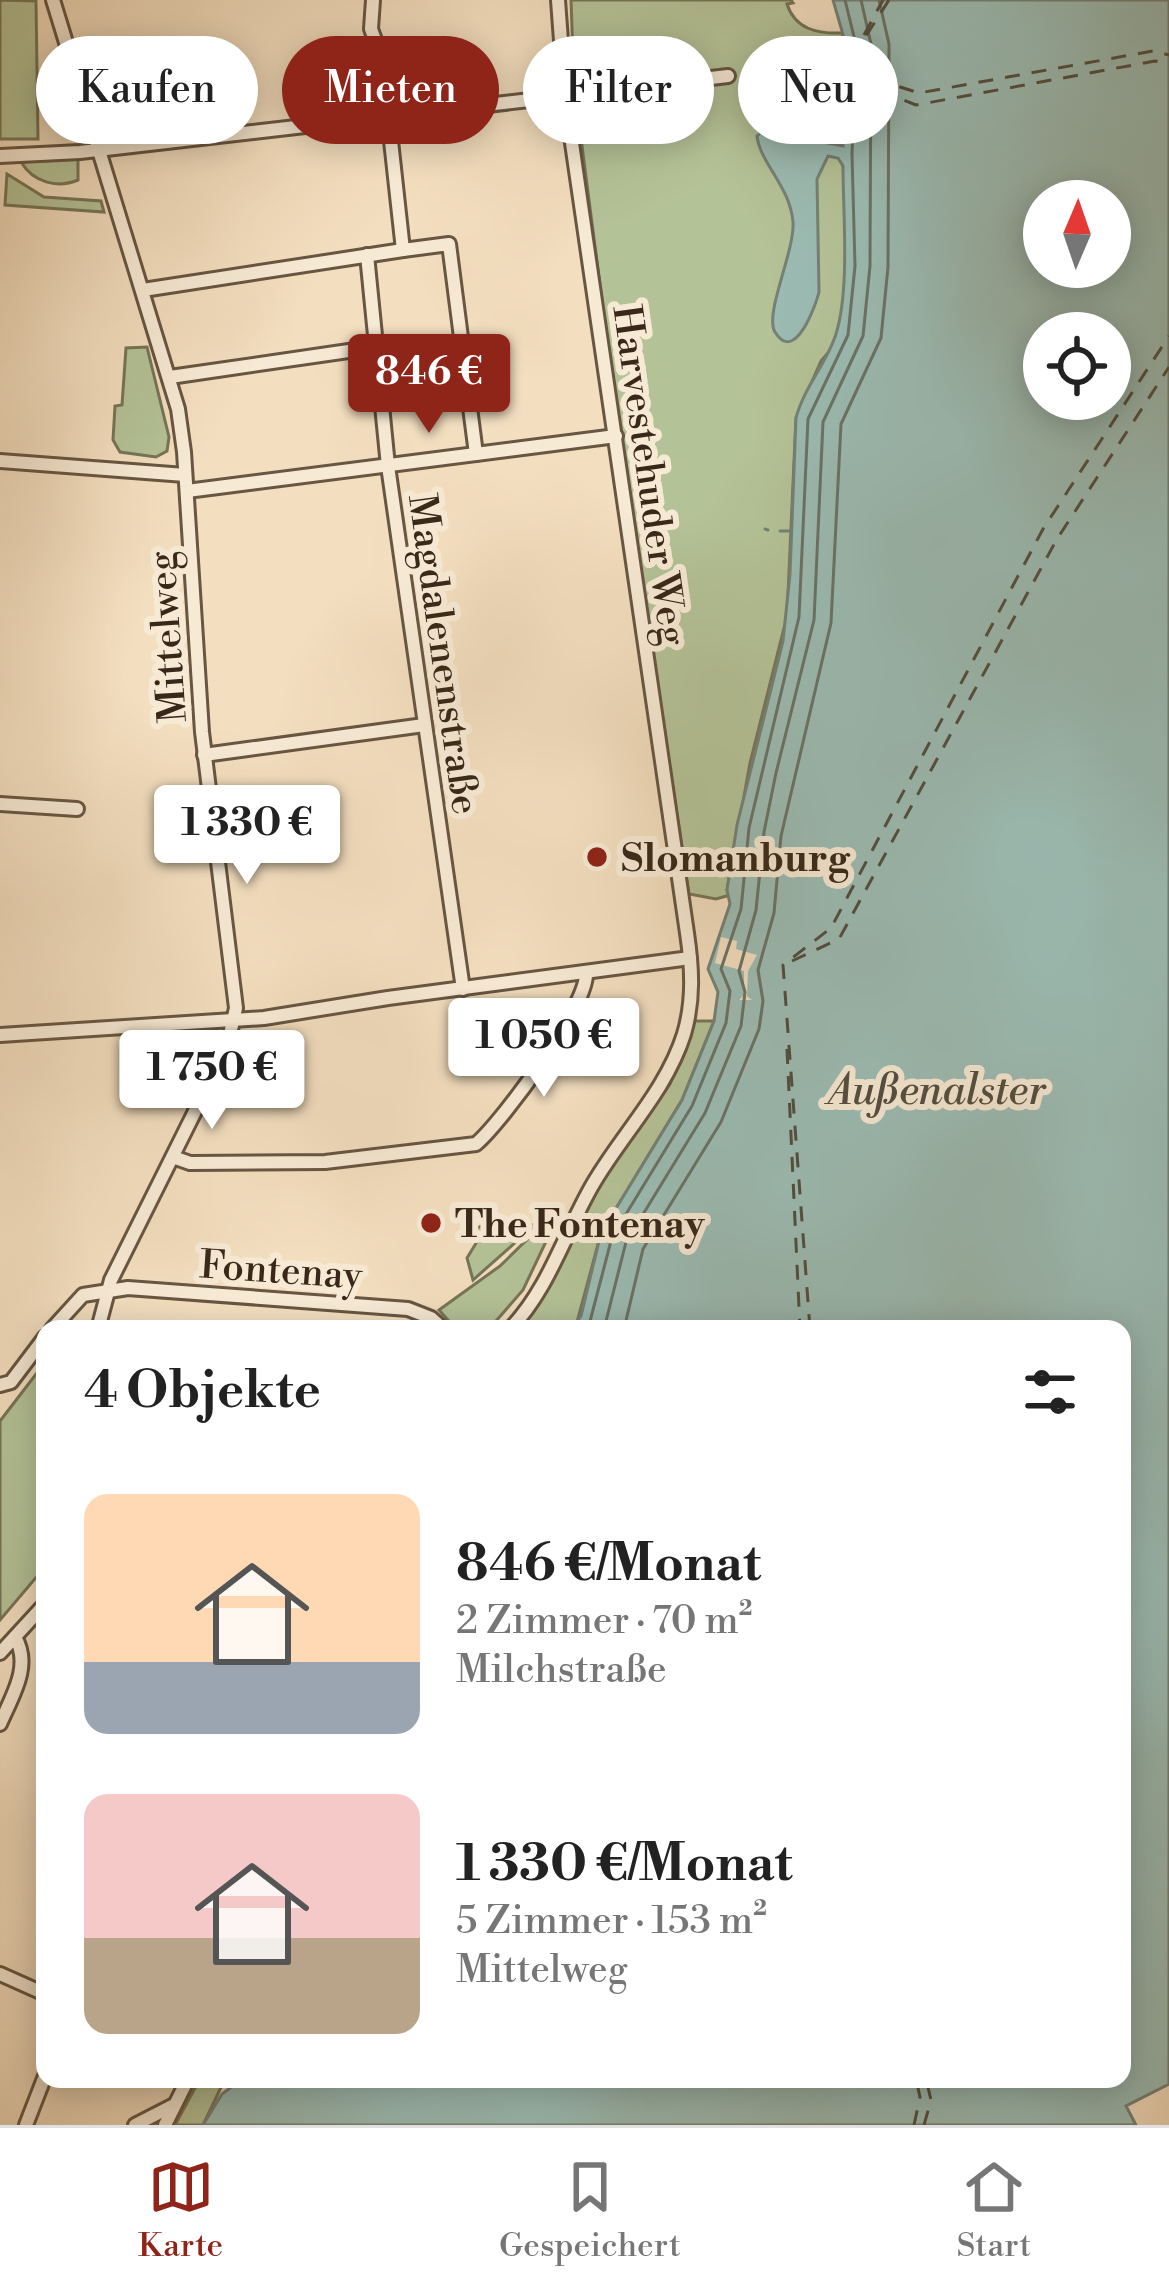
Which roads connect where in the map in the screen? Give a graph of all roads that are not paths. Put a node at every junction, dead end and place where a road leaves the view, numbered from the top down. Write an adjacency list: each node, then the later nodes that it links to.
1 (53, 0): 11 (street, Mittelweg)
2 (373, 0): 4 (street)
3 (559, 0): 5 (street, Harvestehuder Weg)
4 (373, 36)
5 (561, 36)
6 (728, 76): 7 (street)
7 (714, 78)
8 (282, 127): 11 (street)
9 (390, 144): 13 (street)
10 (572, 144): 18 (street, Harvestehuder Weg)
11 (99, 147): 12 (street); 15 (street, Mittelweg)
12 (0, 156)
13 (403, 250): 14 (street); 19 (street)
14 (367, 255): 15 (street); 16 (street, Magdalenenstraße)
15 (143, 290): 17 (street, Mittelweg)
16 (376, 347): 17 (street); 21 (street, Magdalenenstraße)
17 (170, 377): 22 (street, Mittelweg)
18 (616, 436): 19 (street); 28 (street, Harvestehuder Weg)
19 (476, 454): 21 (street)
20 (0, 461): 22 (street)
21 (388, 466): 23 (street); 24 (street, Magdalenenstraße)
22 (185, 475): 23 (street, Mittelweg)
23 (187, 491): 25 (street, Mittelweg)
24 (424, 725): 25 (street); 30 (street, Magdalenenstraße)
25 (204, 754): 31 (street, Mittelweg)
26 (0, 804): 27 (street)
27 (77, 809)
28 (690, 958): 29 (street); 38 (street, Harvestehuder Weg)
29 (586, 973): 30 (street); 33 (street)
30 (463, 989): 31 (street)
31 (235, 1020): 32 (street); 33 (street, Mittelweg)
32 (0, 1035)
33 (173, 1157): 34 (street, Mittelweg)
34 (107, 1289): 35 (street); 36 (street, Mittelweg); 37 (street, Fontenay)
35 (60, 1320)
36 (100, 1320)
37 (432, 1320)
38 (516, 1320)
39 (36, 1347): 40 (street)
40 (4, 1384)
41 (36, 1614): 42 (street)
42 (15, 1636): 43 (street); 44 (street)
43 (0, 1653)
44 (0, 1724)
45 (0, 1974): 46 (street)
46 (36, 1990)
47 (40, 2088): 50 (street)
48 (183, 2088): 49 (street)
49 (176, 2101): 51 (street); 52 (street)
50 (26, 2125)
51 (135, 2125)
52 (165, 2125)

